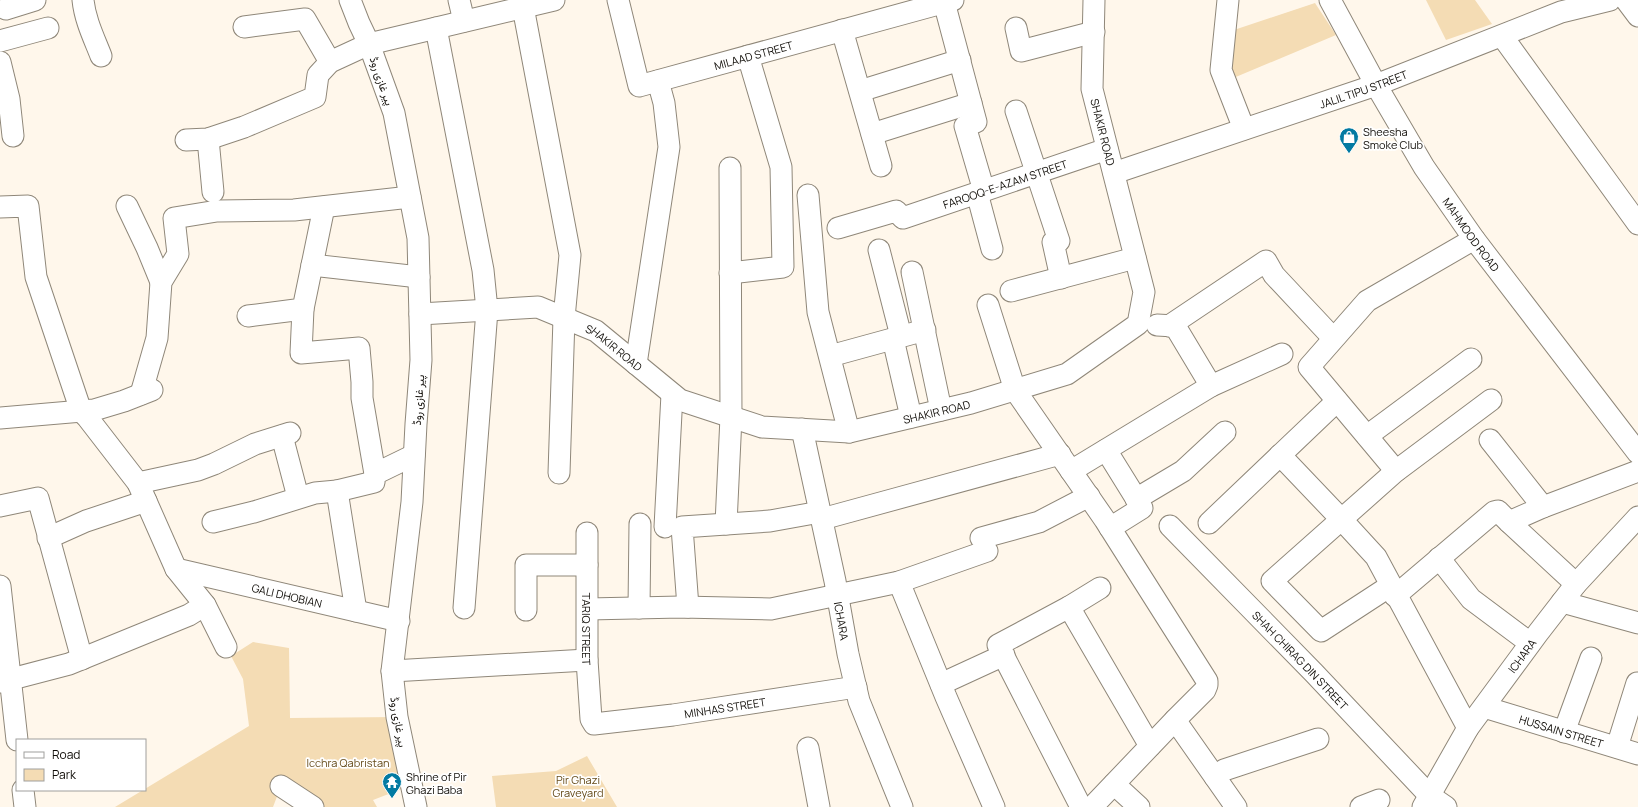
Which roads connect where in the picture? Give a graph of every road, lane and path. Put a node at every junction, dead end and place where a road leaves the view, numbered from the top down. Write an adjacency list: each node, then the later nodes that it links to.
1 (35, 0): 15 (street)
2 (83, 0): 27 (street)
3 (350, 0): 26 (street, پیر غازی روڈ)
4 (459, 0): 17 (street)
5 (554, 0): 13 (street)
6 (618, 0): 32 (street, MILAAD STREET)
7 (1094, 0): 23 (street, SHAKIR ROAD)
8 (1228, 0): 37 (street)
9 (1330, 0): 33 (street, MAHMOOD ROAD)
10 (1610, 0): 14 (street, JALIL TIPU STREET)
11 (1626, 0): 16 (street)
12 (948, 1): 22 (street, MILAAD STREET); 29 (street)
13 (530, 4): 17 (street); 72 (street)
14 (1561, 6): 24 (street, JALIL TIPU STREET)
15 (6, 9)
16 (1638, 16)
17 (464, 22): 20 (street)
18 (244, 27): 31 (street)
19 (48, 28): 25 (street)
20 (436, 28): 26 (street); 69 (street)
21 (1016, 28): 23 (street)
22 (842, 30): 28 (street, MILAAD STREET); 34 (street)
23 (1094, 32): 42 (street, SHAKIR ROAD)
24 (1502, 36): 33 (street, JALIL TIPU STREET); 54 (street)
25 (0, 41)
26 (369, 44): 31 (street); 50 (street, پیر غازی روڈ)
27 (101, 56)
28 (748, 56): 32 (street, MILAAD STREET); 62 (street)
29 (960, 60): 34 (street); 35 (street)
30 (0, 62): 39 (street)
31 (330, 62): 40 (street)
32 (658, 81): 81 (street)
33 (1376, 85): 37 (street, JALIL TIPU STREET); 56 (street, MAHMOOD ROAD)
34 (860, 91): 38 (street)
35 (971, 103): 38 (street); 48 (street)
36 (1016, 111): 45 (street)
37 (1244, 129): 46 (street, JALIL TIPU STREET)
38 (872, 134): 43 (street)
39 (13, 136)
40 (208, 139): 41 (street); 47 (street)
41 (186, 140)
42 (1108, 149): 45 (street, FAROOQ-E-AZAM STREET); 46 (street, SHAKIR ROAD)
43 (881, 166)
44 (730, 168): 62 (street)
45 (1036, 173): 48 (street, FAROOQ-E-AZAM STREET); 64 (street)
46 (1114, 174): 59 (street, SHAKIR ROAD)
47 (213, 192)
48 (980, 192): 55 (street, FAROOQ-E-AZAM STREET); 57 (street)
49 (808, 195): 79 (street)
50 (410, 197): 53 (street); 63 (street, پیر غازی روڈ)
51 (127, 206): 65 (street)
52 (0, 207): 88 (street)
53 (324, 207): 60 (street); 65 (street)
54 (1638, 224)
55 (838, 228)
56 (1474, 239): 77 (street); 98 (street, MAHMOOD ROAD)
57 (992, 249)
58 (879, 250): 76 (street)
59 (1135, 258): 64 (street); 73 (street, SHAKIR ROAD)
60 (312, 266): 63 (street); 68 (street)
61 (912, 272): 75 (street)
62 (730, 273): 89 (street)
63 (419, 276): 70 (street, پیر غازی روڈ)
64 (1061, 278): 66 (street)
65 (161, 282): 88 (street)
66 (1011, 291)
67 (988, 305): 83 (street)
68 (303, 309): 71 (street); 106 (street)
69 (487, 310): 70 (street, SHAKIR ROAD); 72 (street, SHAKIR ROAD); 140 (street)
70 (420, 314): 100 (street, پیر غازی روڈ)
71 (248, 316)
72 (564, 318): 81 (street, SHAKIR ROAD); 105 (street)
73 (1138, 324): 74 (street); 83 (street, SHAKIR ROAD)
74 (1169, 326): 77 (street); 82 (street)
75 (925, 330): 76 (street); 87 (street)
76 (897, 337): 79 (street); 90 (street)
77 (1333, 338): 85 (street)
78 (1282, 354): 82 (street)
79 (830, 356): 93 (street)
80 (1471, 359): 95 (street)
81 (636, 364): 84 (street, SHAKIR ROAD)
82 (1211, 386): 97 (street)
83 (1015, 390): 87 (street, SHAKIR ROAD); 99 (street)
84 (672, 394): 89 (street, SHAKIR ROAD); 123 (street)
85 (1337, 400): 95 (street); 101 (street)
86 (1491, 400): 103 (street)
87 (941, 410): 90 (street, SHAKIR ROAD)
88 (81, 411): 91 (street); 108 (street)
89 (731, 417): 92 (street, SHAKIR ROAD); 121 (street)
90 (911, 417): 93 (street, SHAKIR ROAD)
91 (0, 418)
92 (802, 429): 93 (street, SHAKIR ROAD); 114 (street, ICHARA)
93 (849, 432)
94 (1225, 432): 111 (street)
95 (1367, 436): 103 (street)
96 (1490, 440): 113 (street)
97 (1106, 450): 102 (street); 111 (street)
98 (1638, 453)
99 (1060, 454): 102 (street); 114 (street)
100 (414, 455): 106 (street); 145 (street, پیر غازی روڈ)
101 (1280, 456): 116 (street); 119 (street)
102 (1071, 471): 109 (street)
103 (1396, 471): 116 (street)
104 (1638, 471): 113 (street)
105 (559, 473)
106 (375, 474): 107 (street)
107 (337, 491): 110 (street); 144 (street)
108 (142, 492): 110 (street); 126 (street); 129 (street)
109 (1089, 496): 124 (street); 130 (street)
110 (298, 497): 117 (street)
111 (1136, 500): 124 (street)
112 (0, 506): 126 (street)
113 (1543, 507): 118 (street)
114 (821, 515): 121 (street); 135 (street, ICHARA)
115 (1638, 517): 131 (street, ICHARA)
116 (1342, 520): 134 (street); 134 (street)
117 (213, 522)
118 (1509, 522): 127 (street); 131 (street)
119 (1209, 523)
120 (640, 524): 141 (street)
121 (726, 524): 138 (street)
122 (1170, 526): 173 (street, SHAH CHIRAG DIN STREET)
123 (666, 527)
124 (1110, 528): 159 (street)
125 (587, 533): 128 (street, TARIQ STREET)
126 (48, 538): 151 (street)
127 (1439, 558): 134 (street); 147 (street)
128 (587, 565): 142 (street, TARIQ STREET); 143 (street)
129 (176, 569): 137 (street); 144 (street, GALI DHOBIAN)
130 (899, 582): 135 (street); 156 (street)
131 (1576, 584): 136 (street, ICHARA)
132 (0, 586): 154 (street)
133 (1100, 588): 139 (street)
134 (1393, 591): 161 (street)
135 (838, 596): 138 (street); 157 (street, ICHARA)
136 (1562, 602): 146 (street); 147 (street, ICHARA)
137 (205, 605): 148 (street); 151 (street)
138 (688, 607): 141 (street)
139 (1069, 607): 149 (street); 165 (street)
140 (464, 608)
141 (639, 608): 142 (street)
142 (588, 609): 152 (street, TARIQ STREET)
143 (526, 610)
144 (356, 611): 145 (street, GALI DHOBIAN)
145 (399, 621): 153 (street, پیر غازی روڈ)
146 (1638, 623)
147 (1530, 643): 158 (street, ICHARA)
148 (226, 647)
149 (1004, 655): 156 (street); 180 (street)
150 (1591, 658): 162 (street)
151 (82, 659): 154 (street)
152 (587, 660): 153 (street); 160 (street, TARIQ STREET)
153 (392, 671): 176 (street, پیر غازی روڈ)
154 (5, 681): 163 (street)
155 (1637, 683): 166 (street)
156 (941, 684): 179 (street)
157 (856, 687): 160 (street, MINHAS STREET); 178 (street, ICHARA)
158 (1484, 707): 161 (street, ICHARA); 162 (street, HUSSAIN STREET)
159 (1175, 720): 165 (street); 169 (street)
160 (594, 724)
161 (1468, 728): 173 (street, ICHARA)
162 (1564, 732): 166 (street, HUSSAIN STREET)
163 (17, 739)
164 (1318, 739): 169 (street)
165 (1150, 746): 170 (street)
166 (1617, 747): 168 (street, HUSSAIN STREET)
167 (808, 748): 177 (street)
168 (1638, 754)
169 (1215, 777): 183 (street)
170 (1114, 784): 181 (street); 182 (street)
171 (281, 786): 175 (street)
172 (23, 791): 174 (street)
173 (1433, 803)
174 (25, 807)
175 (313, 807)
176 (416, 807)
177 (819, 807)
178 (902, 807)
179 (994, 807)
180 (1081, 807)
181 (1092, 807)
182 (1139, 807)
183 (1236, 807)

